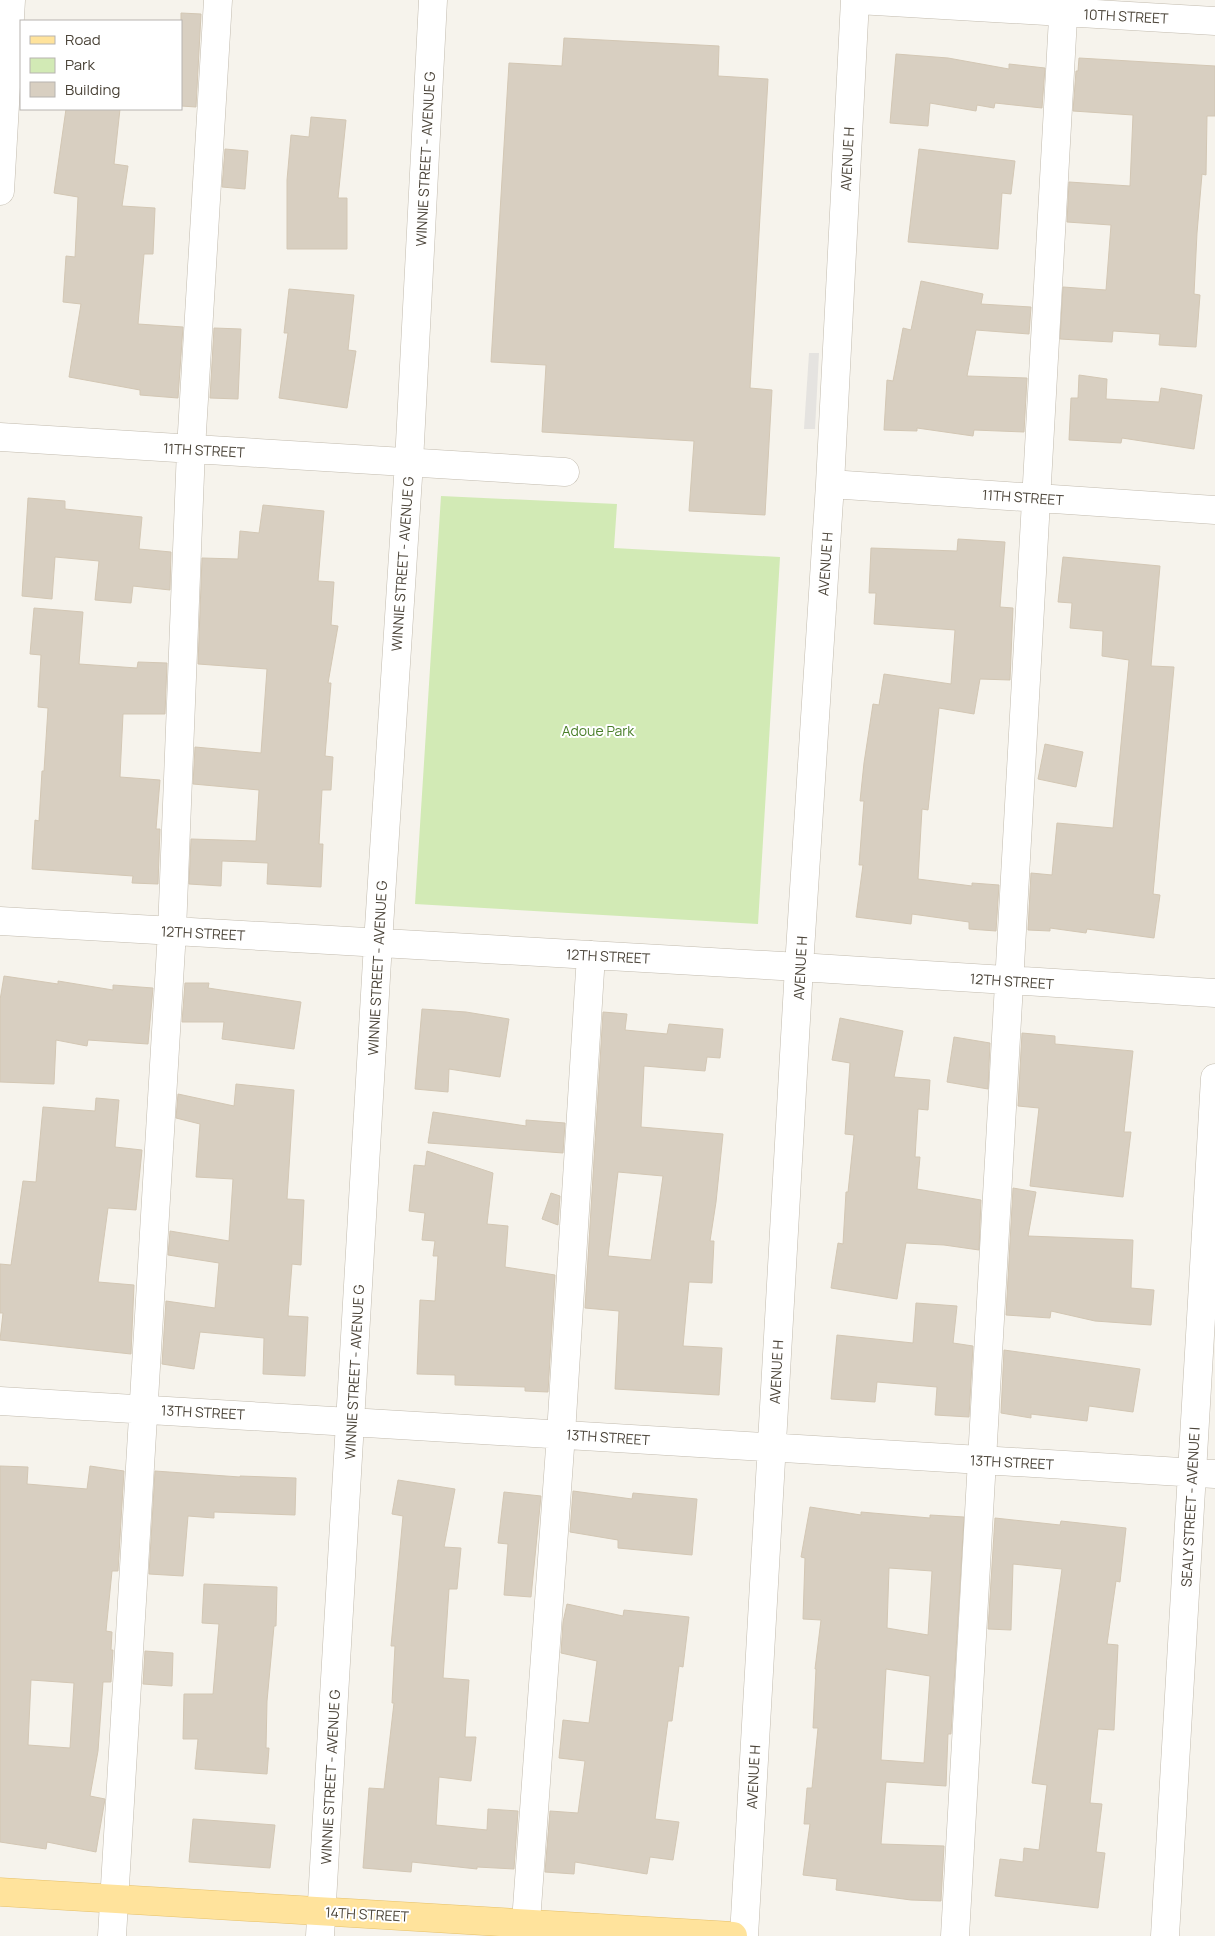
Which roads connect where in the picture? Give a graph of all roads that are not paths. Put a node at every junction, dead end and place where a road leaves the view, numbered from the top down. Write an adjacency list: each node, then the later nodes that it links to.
1 (11, 0): 7 (street)
2 (218, 0): 9 (street)
3 (433, 0): 10 (street, WINNIE STREET - AVENUE G)
4 (857, 0): 5 (street, 10TH STREET); 12 (street, AVENUE H)
5 (1064, 6): 6 (street, 10TH STREET); 13 (street)
6 (1215, 21)
7 (0, 191)
8 (0, 438): 9 (street, 11TH STREET)
9 (191, 449): 10 (street, 11TH STREET); 16 (street)
10 (409, 462): 11 (street, 11TH STREET); 17 (street, WINNIE STREET - AVENUE G)
11 (565, 472)
12 (830, 484): 13 (street, 11TH STREET); 19 (street, AVENUE H)
13 (1036, 498): 14 (street, 11TH STREET); 20 (street)
14 (1215, 510)
15 (0, 922): 16 (street, 12TH STREET)
16 (172, 931): 17 (street, 12TH STREET); 24 (street)
17 (378, 943): 18 (street, 12TH STREET); 25 (street, WINNIE STREET - AVENUE G)
18 (591, 955): 19 (street, 12TH STREET); 26 (street)
19 (800, 967): 20 (street, 12TH STREET); 27 (street, AVENUE H)
20 (1010, 980): 21 (street, 12TH STREET); 28 (street)
21 (1215, 993)
22 (1215, 1078): 29 (street, SEALY STREET - AVENUE I)
23 (0, 1401): 24 (street, 13TH STREET)
24 (144, 1409): 25 (street, 13TH STREET); 31 (street)
25 (351, 1421): 26 (street, 13TH STREET); 32 (street, WINNIE STREET - AVENUE G)
26 (561, 1434): 27 (street, 13TH STREET); 33 (street)
27 (772, 1447): 28 (street, 13TH STREET); 36 (street, AVENUE H)
28 (983, 1460): 29 (street, 13TH STREET); 37 (street)
29 (1204, 1473): 38 (street, SEALY STREET - AVENUE I)
30 (0, 1892): 31 (main road, 14TH STREET)
31 (114, 1898): 32 (main road, 14TH STREET); 34 (street)
32 (321, 1923): 33 (main road, 14TH STREET)
33 (525, 1930): 35 (main road, 14TH STREET)
34 (112, 1936)
35 (733, 1936)
36 (744, 1936)
37 (955, 1936)
38 (1165, 1936)

